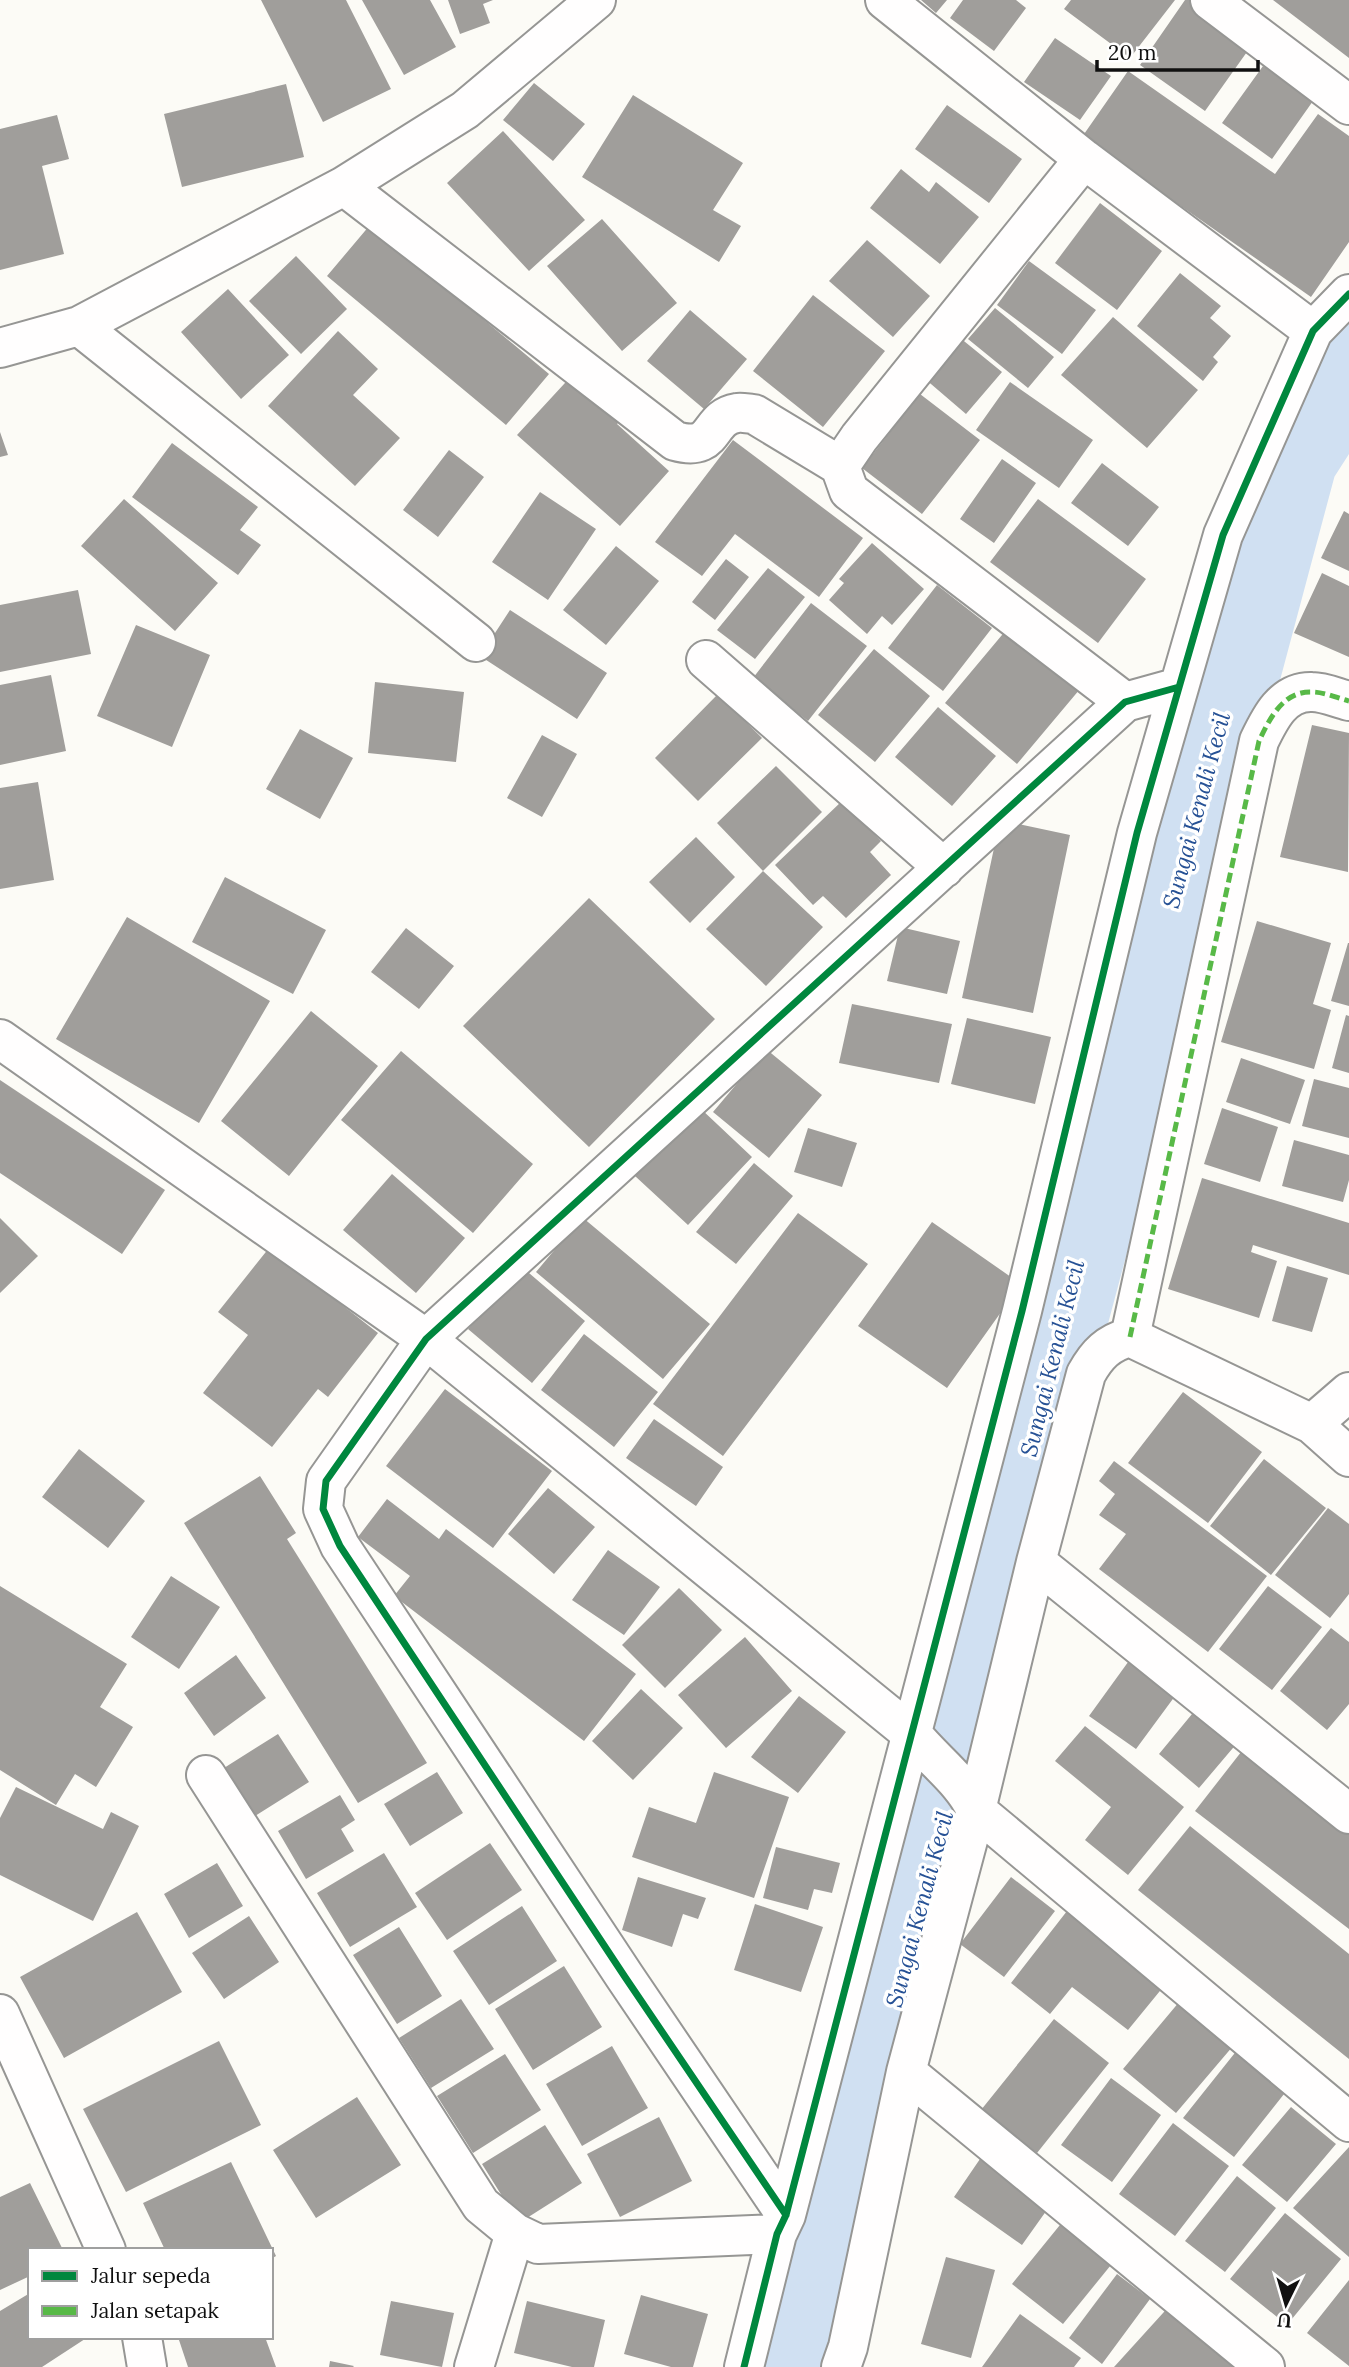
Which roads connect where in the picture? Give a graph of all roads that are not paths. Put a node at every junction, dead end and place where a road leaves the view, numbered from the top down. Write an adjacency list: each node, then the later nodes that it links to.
1 (596, 0): 6 (street)
2 (885, 0): 5 (street)
3 (1210, 0): 4 (street)
4 (1349, 105)
5 (1084, 159): 9 (street); 11 (street)
6 (344, 186): 8 (street); 11 (street)
7 (1349, 294): 9 (street)
8 (79, 326): 10 (street); 12 (street)
9 (1313, 331): 14 (street)
10 (0, 348)
11 (840, 466): 16 (street)
12 (476, 642)
13 (706, 660): 17 (street)
14 (1179, 687): 16 (street); 25 (street)
15 (1349, 701): 19 (street)
16 (1125, 702): 17 (street)
17 (944, 868): 20 (street)
18 (0, 1038): 20 (street)
19 (1130, 1337): 22 (street); 24 (street)
20 (426, 1339): 25 (street); 32 (street)
21 (1349, 1392): 22 (street)
22 (1312, 1424): 23 (street)
23 (1349, 1457)
24 (1036, 1562): 27 (street); 28 (street)
25 (920, 1743): 27 (street); 32 (street)
26 (206, 1775): 33 (street)
27 (972, 1801): 30 (street); 31 (street)
28 (1349, 1814)
29 (0, 2014): 34 (street)
30 (906, 2072): 36 (street); 40 (street)
31 (1349, 2122)
32 (782, 2224): 33 (street); 39 (street)
33 (515, 2233): 38 (street)
34 (105, 2248)
35 (142, 2339): 37 (street)
36 (850, 2360)
37 (147, 2367)
38 (474, 2367)
39 (744, 2367)
40 (1265, 2367)

